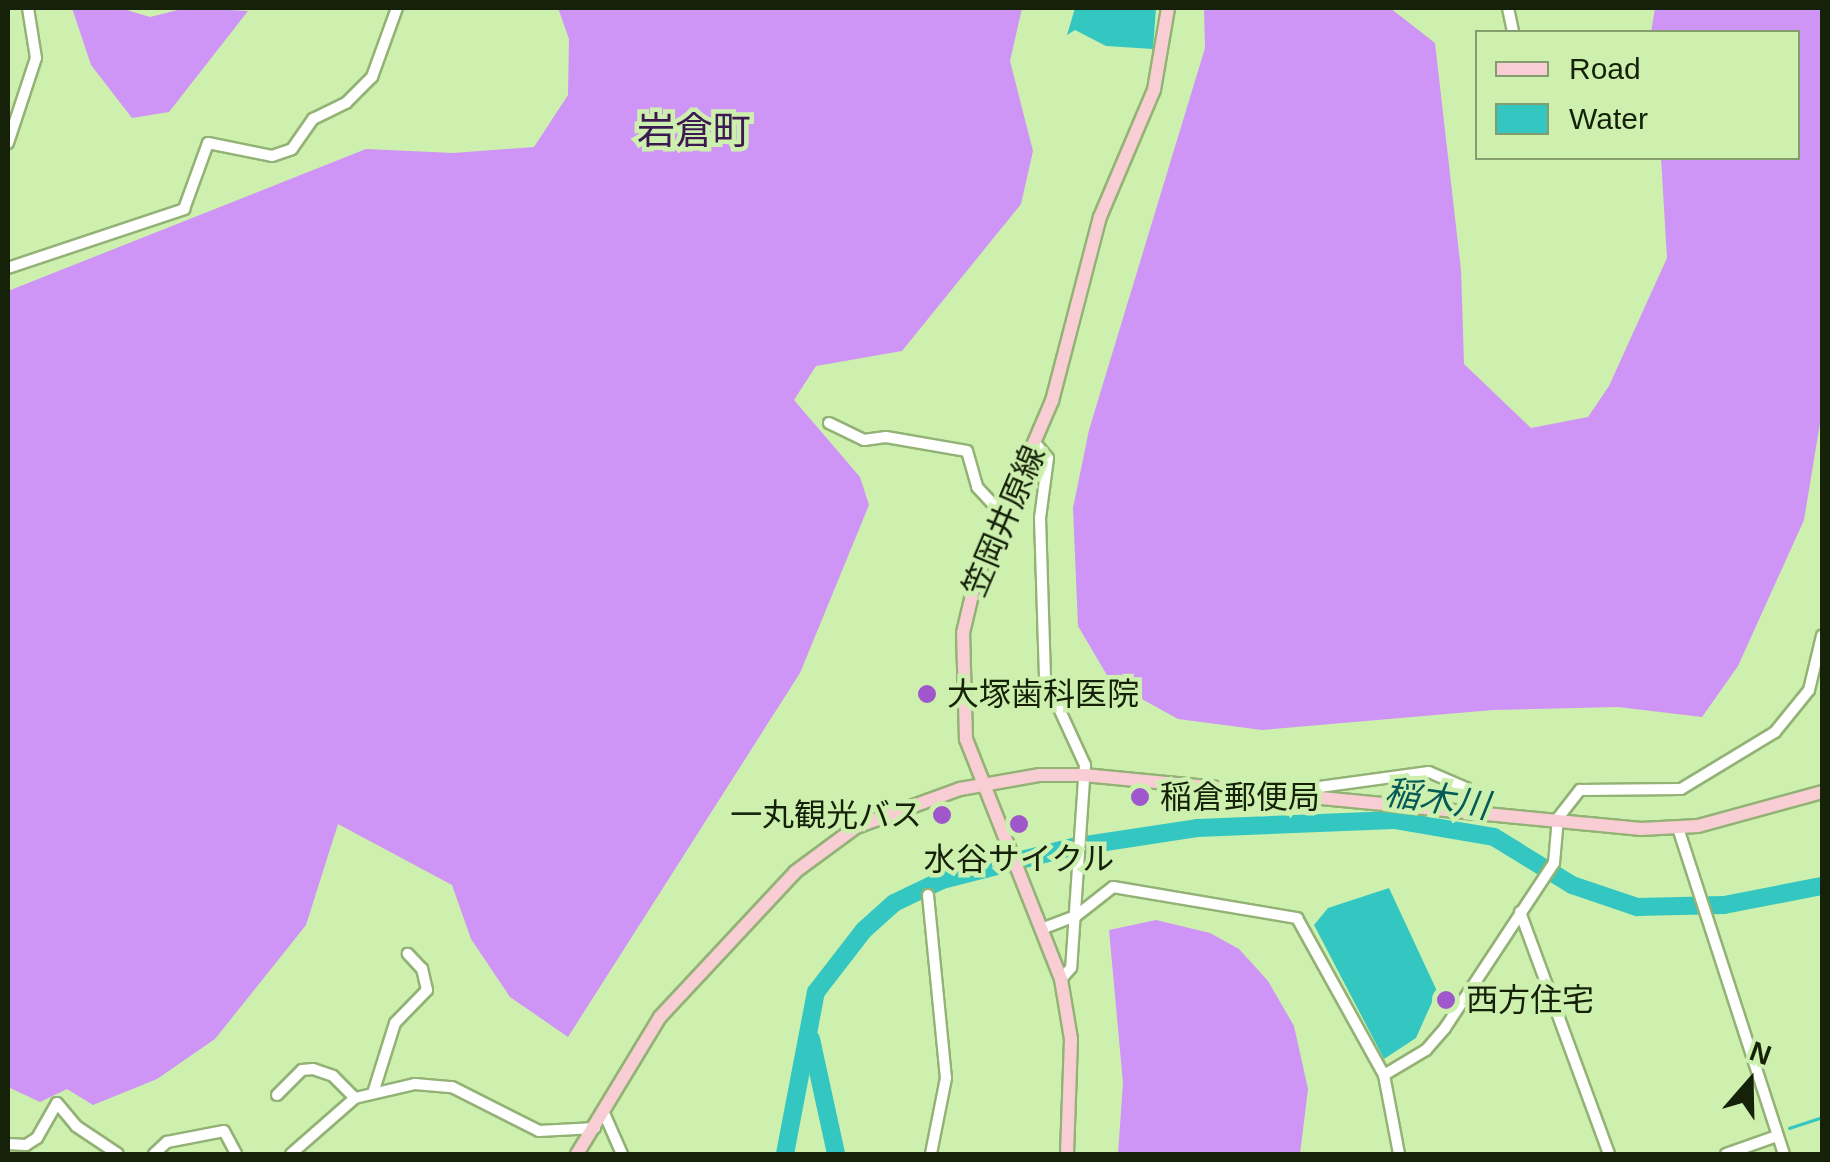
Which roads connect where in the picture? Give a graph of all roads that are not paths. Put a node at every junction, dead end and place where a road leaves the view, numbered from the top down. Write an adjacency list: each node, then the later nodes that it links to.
1 (28, 8): 4 (street)
2 (397, 8): 5 (street)
3 (1168, 8): 7 (main road, 笠岡井原線)
4 (8, 144)
5 (8, 268)
6 (829, 422): 8 (street)
7 (1037, 445): 8 (main road, 笠岡井原線); 10 (street)
8 (1004, 516): 11 (main road, 笠岡井原線)
9 (1822, 636): 15 (street)
10 (1084, 775): 11 (main road); 13 (main road); 19 (street)
11 (981, 784): 20 (main road, 笠岡井原線); 27 (main road)
12 (1822, 792): 16 (main road)
13 (1275, 795): 14 (main road); 14 (street)
14 (1480, 810): 15 (main road)
15 (1558, 818): 16 (main road); 18 (street)
16 (1678, 828): 29 (street)
17 (928, 896): 37 (street)
18 (1520, 912): 23 (street); 40 (street)
19 (1076, 916): 20 (street); 22 (street); 23 (street)
20 (1044, 928): 22 (main road, 笠岡井原線)
21 (408, 954): 24 (street)
22 (1061, 979): 38 (main road, 笠岡井原線)
23 (1384, 1075): 39 (street)
24 (374, 1090): 26 (street); 28 (street)
25 (278, 1095): 26 (street)
26 (354, 1098): 34 (street)
27 (604, 1112): 28 (main road); 36 (street)
28 (595, 1128): 35 (main road)
29 (1777, 1136): 41 (street); 42 (street)
30 (8, 1144): 31 (street)
31 (118, 1154)
32 (154, 1154): 33 (street)
33 (236, 1154)
34 (291, 1154)
35 (577, 1154)
36 (622, 1154)
37 (931, 1154)
38 (1067, 1154)
39 (1398, 1154)
40 (1609, 1154)
41 (1726, 1154)
42 (1784, 1154)

